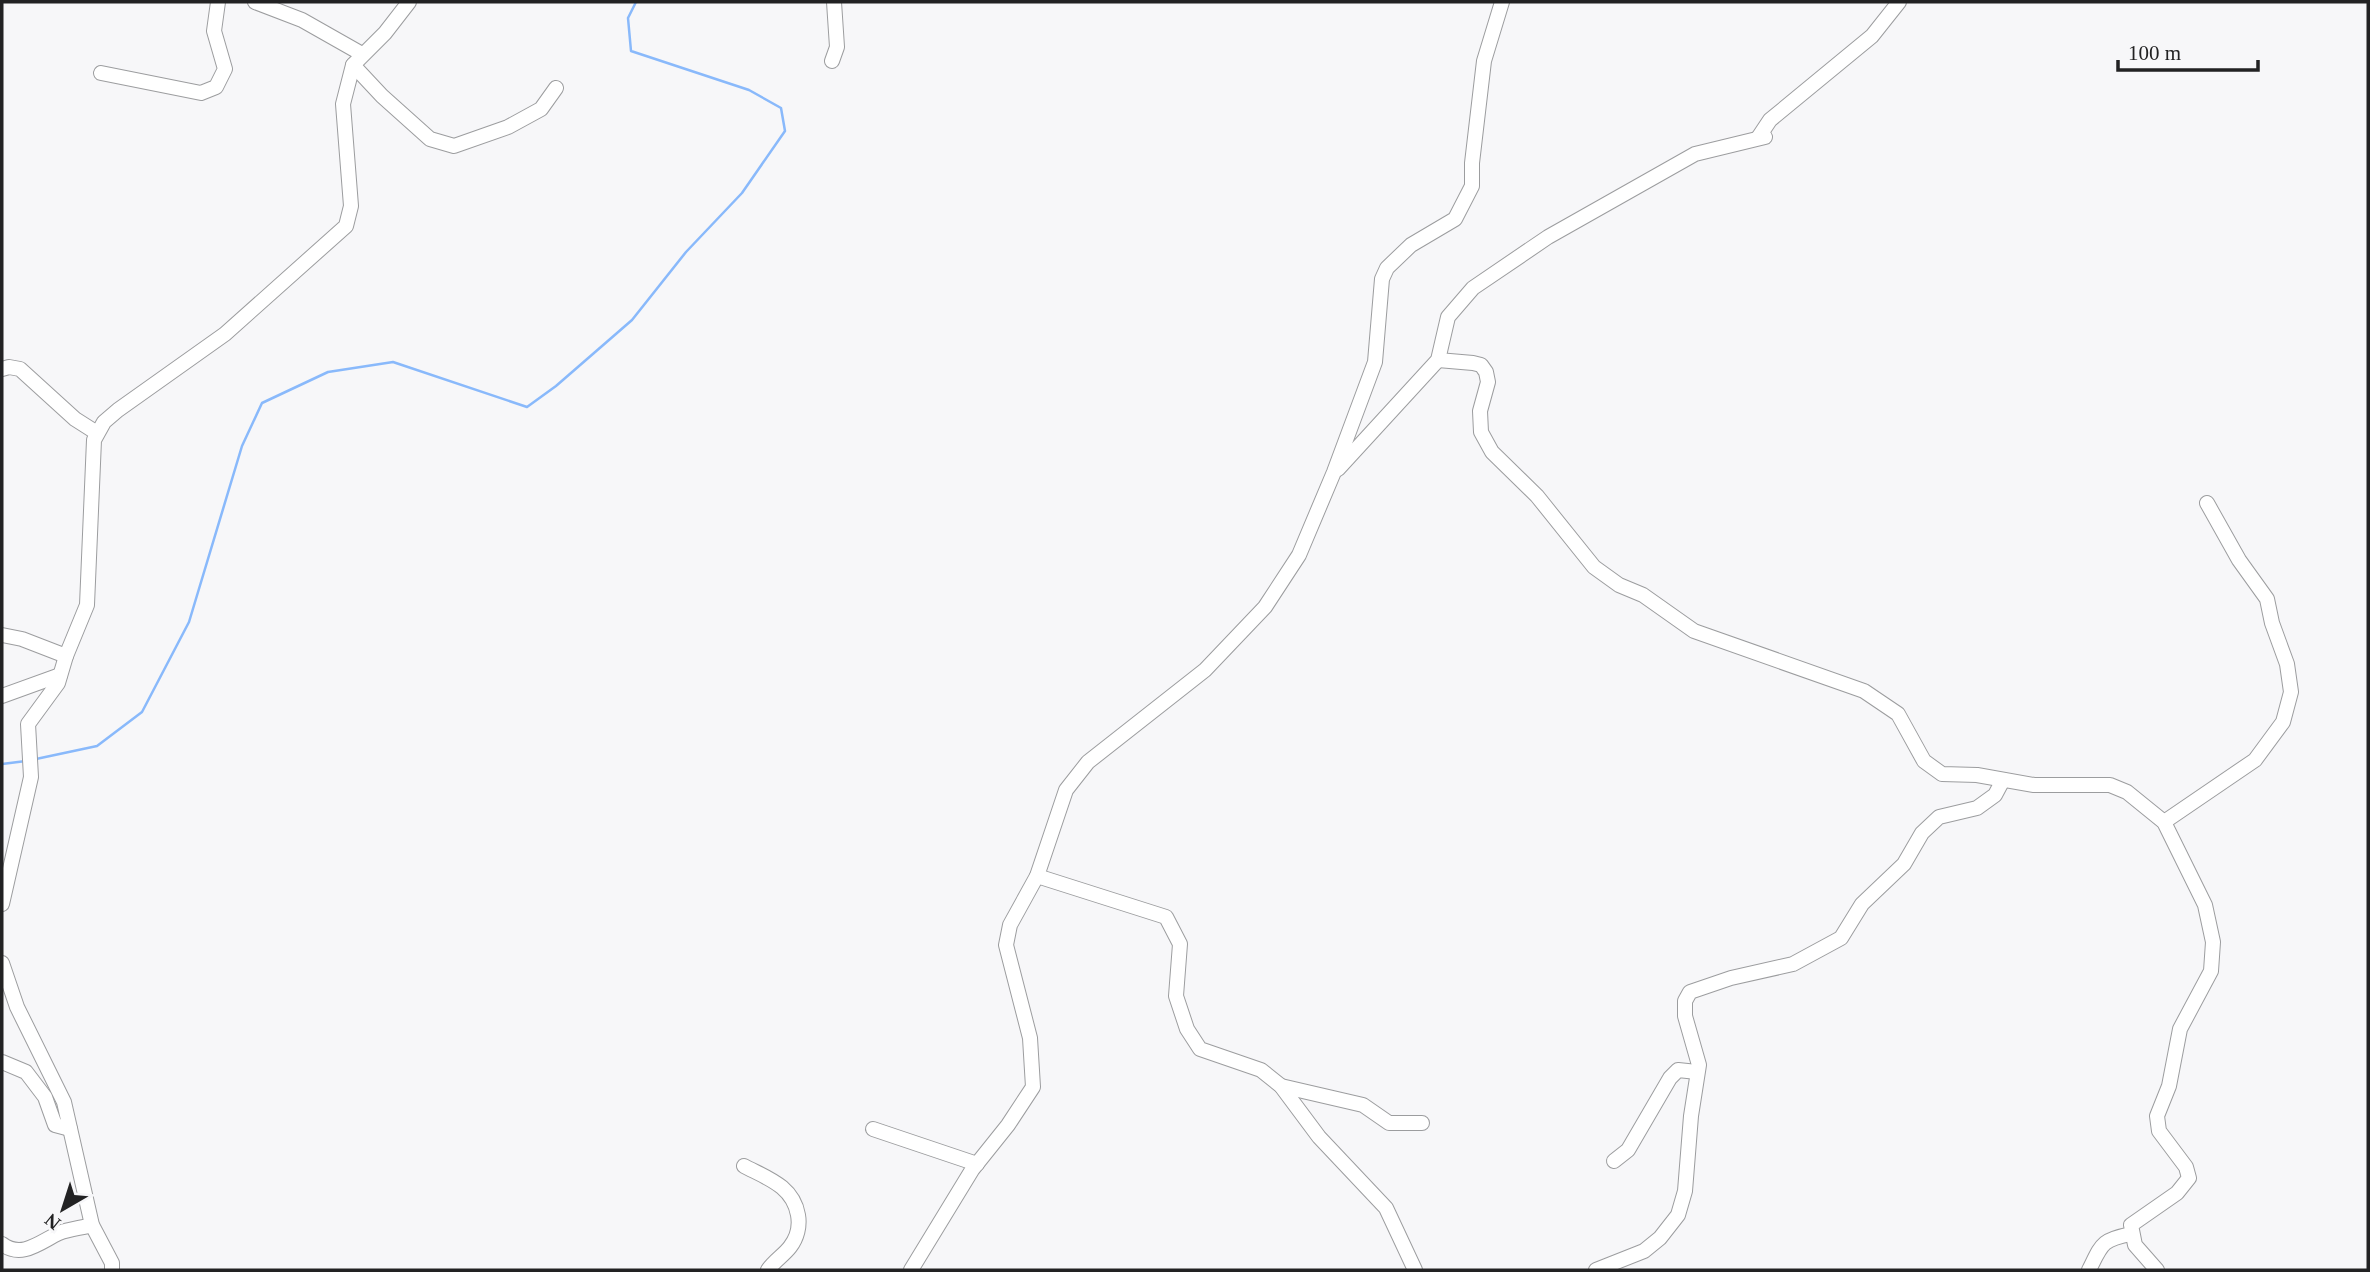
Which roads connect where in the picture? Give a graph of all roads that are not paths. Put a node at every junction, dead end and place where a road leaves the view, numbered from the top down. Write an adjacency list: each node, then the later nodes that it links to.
1 (218, 2): 9 (street)
2 (256, 2): 7 (street)
3 (409, 2): 7 (street)
4 (834, 2): 8 (street)
5 (1502, 2): 14 (street)
6 (1899, 2): 11 (street)
7 (358, 59): 10 (street); 13 (street)
8 (832, 61)
9 (101, 73)
10 (556, 88)
11 (1438, 360): 14 (street); 20 (street)
12 (2, 369): 13 (street)
13 (97, 433): 17 (street)
14 (1334, 472): 22 (street)
15 (2207, 503): 21 (street)
16 (2, 635): 17 (street)
17 (66, 656): 18 (street)
18 (60, 675): 19 (street); 23 (street)
19 (2, 696)
20 (2003, 780): 21 (street); 26 (street)
21 (2164, 822): 35 (street)
22 (1038, 876): 27 (street); 32 (street)
23 (2, 904)
24 (2, 963): 29 (street)
25 (2, 1062): 29 (street)
26 (1697, 1072): 31 (street); 41 (street)
27 (1281, 1086): 28 (street); 40 (street)
28 (1422, 1122)
29 (70, 1129): 34 (street)
30 (873, 1129): 32 (street)
31 (1614, 1161)
32 (977, 1164): 39 (street)
33 (744, 1166): 38 (street)
34 (92, 1225): 36 (street); 37 (street)
35 (2131, 1234): 42 (street); 43 (street)
36 (2, 1244)
37 (112, 1270)
38 (768, 1270)
39 (911, 1270)
40 (1415, 1270)
41 (1596, 1270)
42 (2089, 1270)
43 (2157, 1270)

